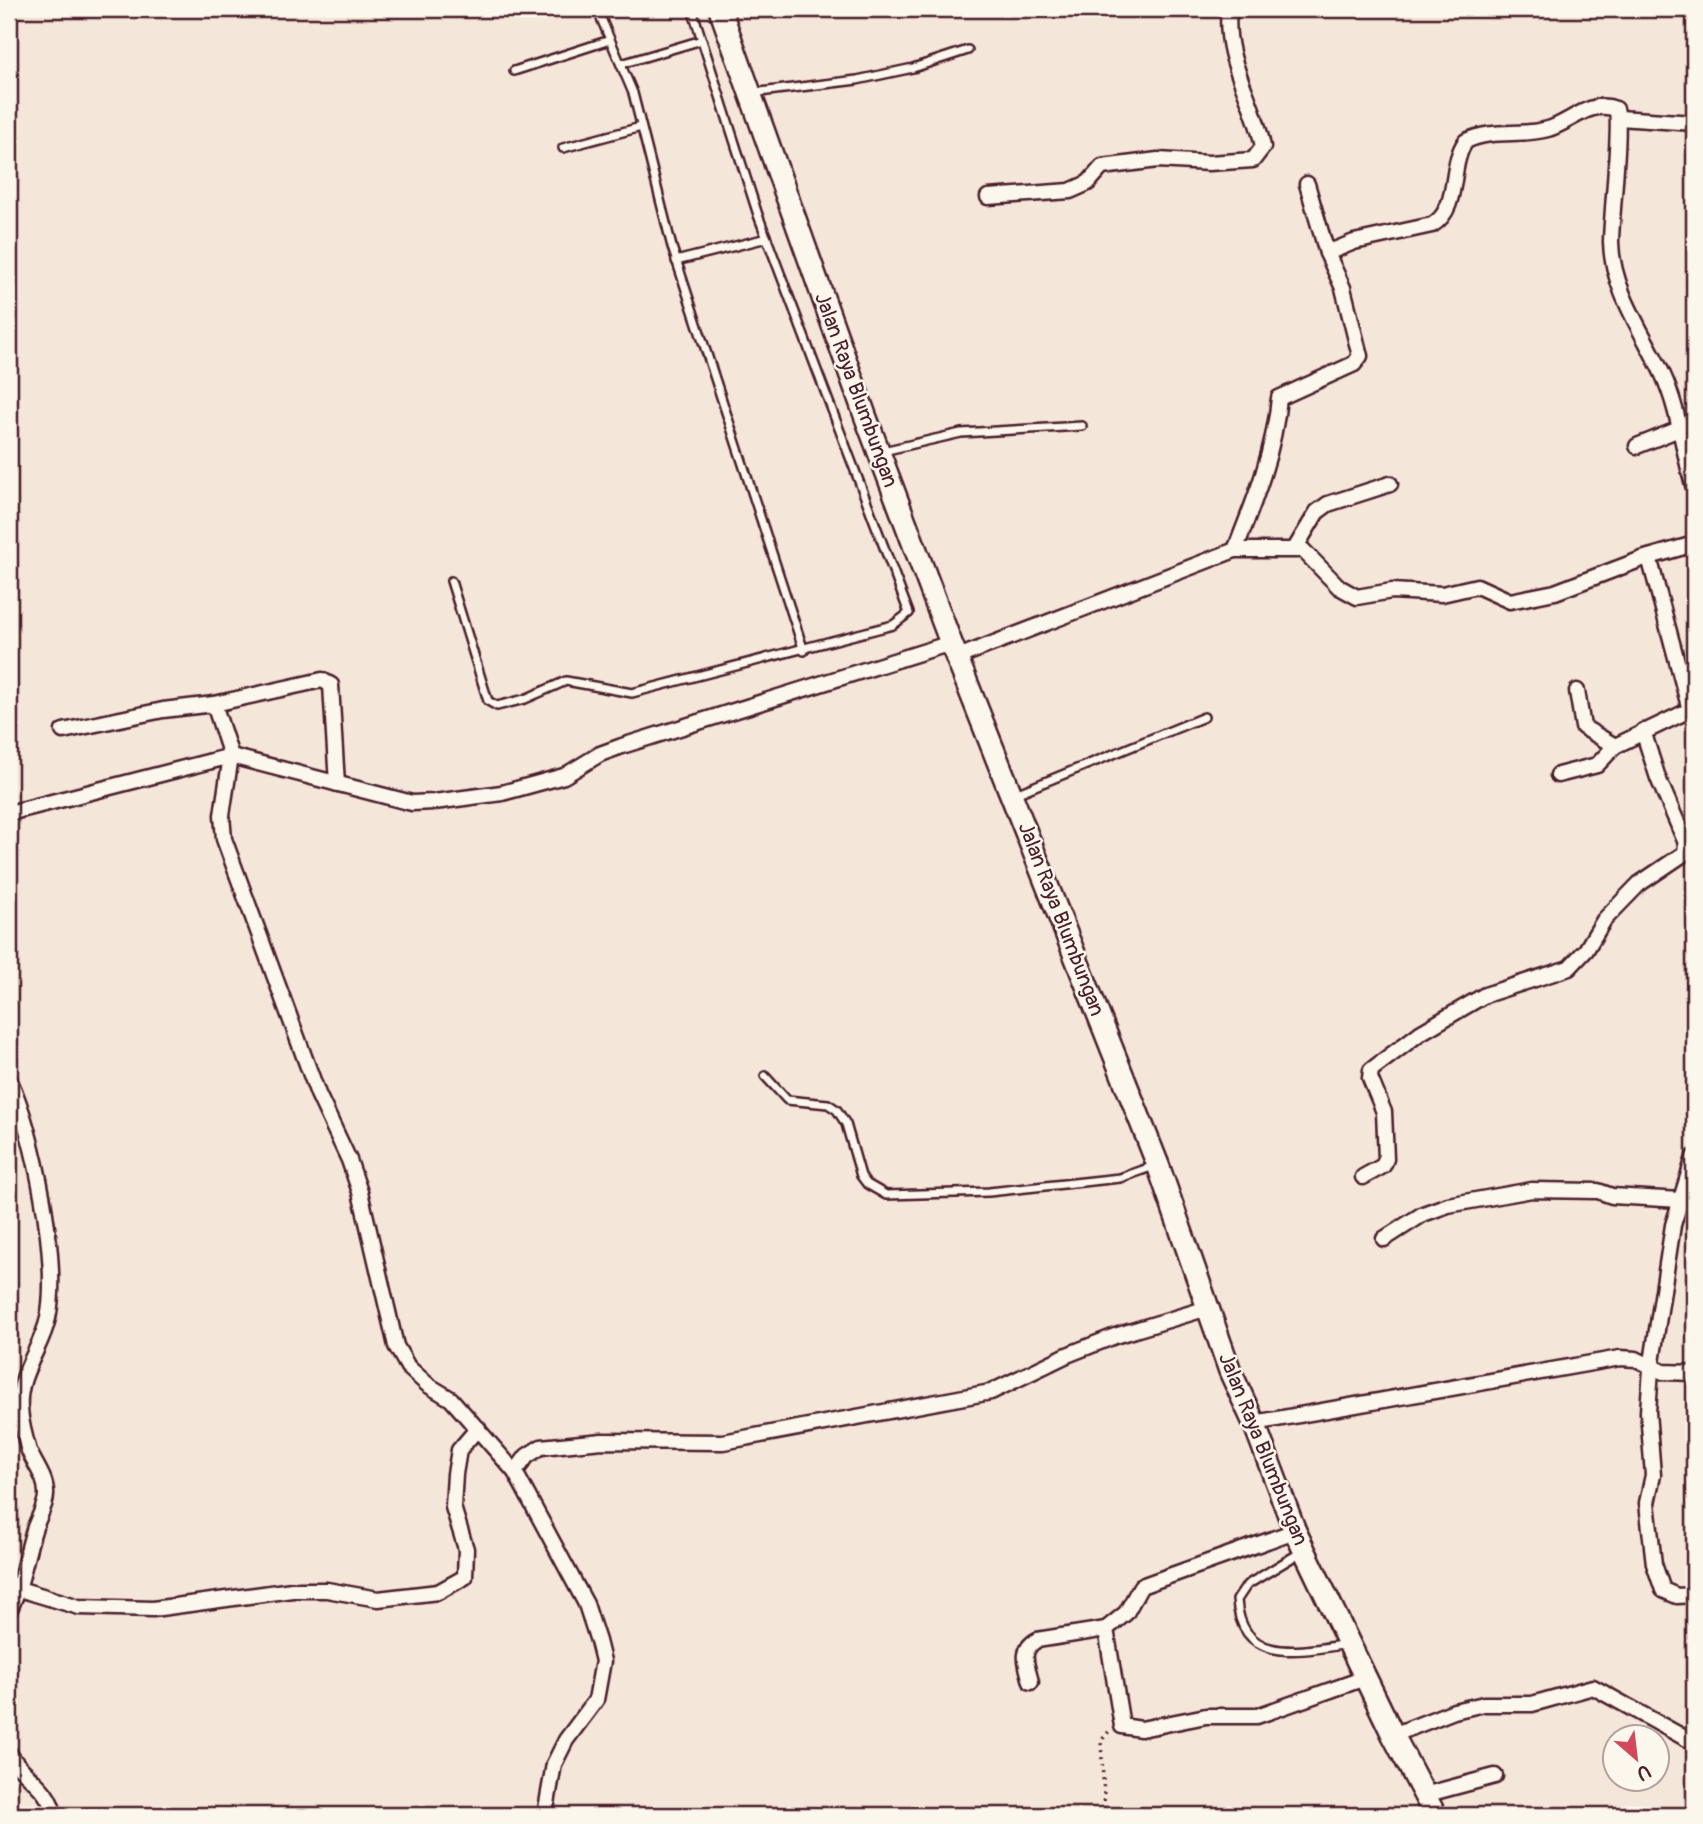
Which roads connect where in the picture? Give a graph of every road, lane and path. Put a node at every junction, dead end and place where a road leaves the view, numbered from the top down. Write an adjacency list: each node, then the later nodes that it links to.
1 (597, 9): 5 (lane)
2 (692, 9): 6 (lane)
3 (720, 9): 10 (main road, Jalan Raya Blumbungan)
4 (1229, 9): 16 (street)
5 (610, 40): 8 (lane); 9 (lane)
6 (702, 40): 8 (lane); 17 (lane)
7 (968, 50): 10 (lane)
8 (621, 64): 13 (lane)
9 (514, 71)
10 (748, 93): 24 (main road, Jalan Raya Blumbungan)
11 (1619, 118): 12 (street); 18 (street); 22 (street)
12 (1694, 123)
13 (641, 127): 14 (lane); 19 (lane)
14 (563, 148)
15 (1307, 184): 18 (street)
16 (988, 197)
17 (767, 238): 19 (lane); 33 (lane)
18 (1327, 253): 29 (street)
19 (677, 261): 33 (lane)
20 (1694, 423): 22 (street)
21 (1082, 426): 24 (lane)
22 (1678, 427): 23 (street); 26 (street)
23 (1637, 446)
24 (879, 452): 32 (main road, Jalan Raya Blumbungan)
25 (1390, 484): 28 (street)
26 (1694, 488)
27 (1694, 544): 30 (street)
28 (1296, 547): 29 (street); 30 (street)
29 (1234, 550): 32 (street)
30 (1649, 557): 36 (street)
31 (452, 581): 33 (lane)
32 (954, 650): 43 (street); 44 (main road, Jalan Raya Blumbungan)
33 (804, 651)
34 (1577, 691): 40 (street)
35 (214, 704): 38 (street); 41 (street); 43 (street)
36 (1692, 709): 39 (street)
37 (1204, 717): 44 (lane)
38 (63, 731)
39 (1643, 731): 40 (street); 50 (street)
40 (1615, 746): 42 (street)
41 (231, 756): 43 (street); 45 (street); 57 (street)
42 (1558, 775)
43 (337, 784)
44 (1013, 795): 49 (main road, Jalan Raya Blumbungan)
45 (9, 813)
46 (765, 1076): 49 (lane)
47 (9, 1079): 60 (street)
48 (1694, 1157): 51 (street)
49 (1158, 1165): 53 (main road, Jalan Raya Blumbungan)
50 (1363, 1177)
51 (1681, 1200): 52 (street); 54 (street)
52 (1384, 1239)
53 (1208, 1308): 56 (main road, Jalan Raya Blumbungan); 58 (street)
54 (1651, 1369): 55 (street); 56 (street); 61 (street)
55 (1694, 1373)
56 (1254, 1423): 59 (main road, Jalan Raya Blumbungan)
57 (478, 1428): 58 (street); 60 (street)
58 (515, 1472): 74 (street)
59 (1300, 1541): 63 (street); 64 (main road, Jalan Raya Blumbungan); 64 (lane)
60 (14, 1588): 62 (street)
61 (1694, 1595)
62 (9, 1611)
63 (1106, 1629): 66 (street); 67 (street)
64 (1348, 1644): 65 (main road, Jalan Raya Blumbungan)
65 (1365, 1678): 67 (street); 68 (main road, Jalan Raya Blumbungan)
66 (1031, 1682)
67 (1122, 1726): 75 (path)
68 (1393, 1735): 69 (street); 72 (main road, Jalan Raya Blumbungan)
69 (1694, 1743)
70 (9, 1753): 73 (street)
71 (1495, 1776): 72 (street)
72 (1424, 1795): 76 (main road, Jalan Raya Blumbungan)
73 (54, 1815)
74 (545, 1815)
75 (1105, 1815)
76 (1435, 1815)

